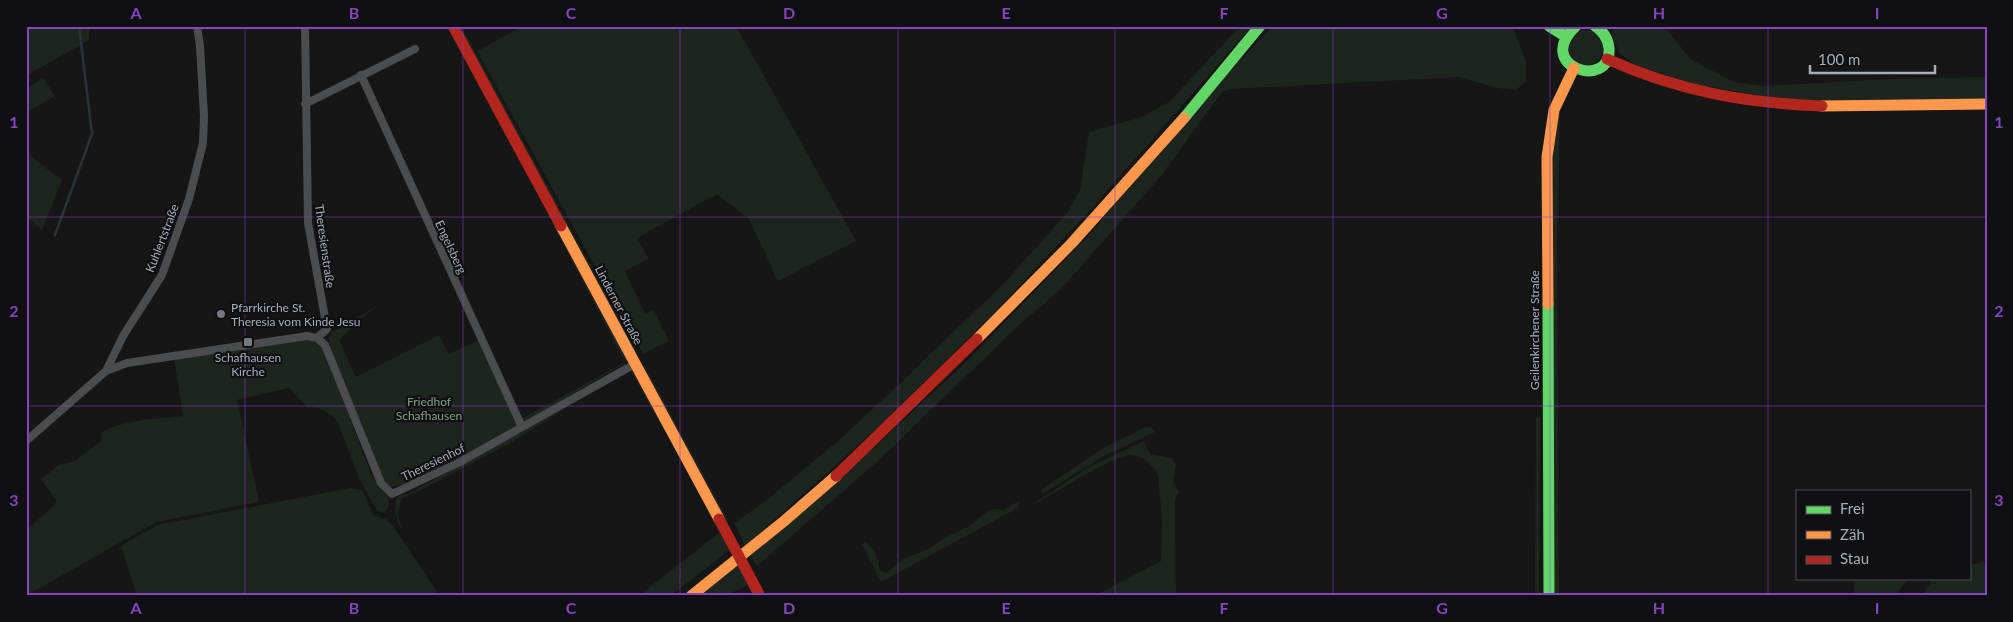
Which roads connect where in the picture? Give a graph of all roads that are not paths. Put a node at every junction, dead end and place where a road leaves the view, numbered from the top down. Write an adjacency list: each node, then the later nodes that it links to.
1 (197, 26): 17 (street, Kuhlertstraße)
2 (305, 26): 13 (street, Theresienstraße)
3 (453, 26): 16 (main road, Linderner Straße)
4 (1260, 26): 21 (main road)
5 (1549, 26): 8 (main road)
6 (1576, 26): 8 (main road)
7 (1597, 27): 10 (main road)
8 (1565, 36): 11 (main road)
9 (414, 49): 12 (street)
10 (1607, 59): 11 (main road); 14 (main road)
11 (1574, 68): 22 (main road, Geilenkirchener Straße)
12 (361, 75): 13 (street); 18 (street, Engelsberg)
13 (305, 104): 15 (street, Theresienstraße)
14 (1987, 104)
15 (317, 338): 17 (street); 18 (street, Theresienhof)
16 (635, 364): 18 (street, Theresienhof); 20 (main road, Linderner Straße, bridge)
17 (106, 371): 19 (street, Kuhlertstraße)
18 (522, 427)
19 (26, 440)
20 (760, 595)
21 (691, 596)
22 (1549, 596)

